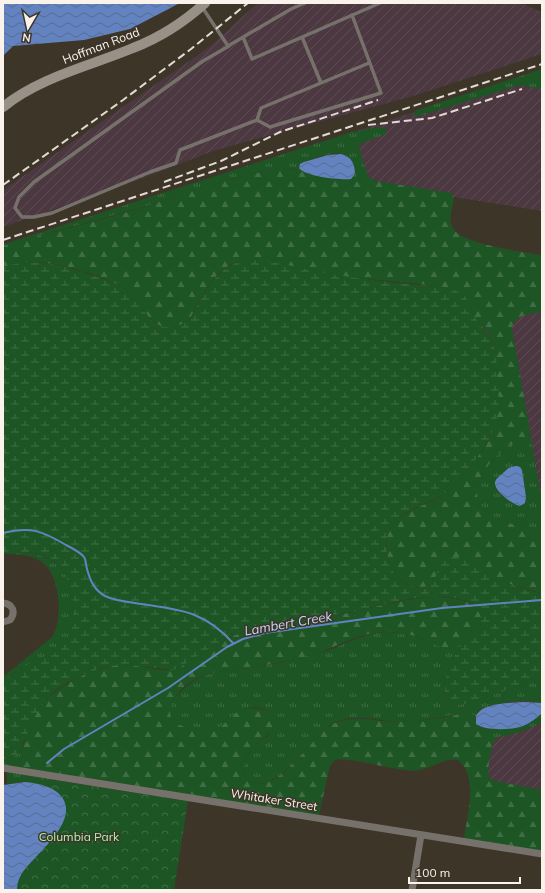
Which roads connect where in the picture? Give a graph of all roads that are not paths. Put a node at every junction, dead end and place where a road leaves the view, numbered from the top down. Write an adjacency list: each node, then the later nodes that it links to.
1 (305, 3): 5 (lane)
2 (380, 3): 4 (lane)
3 (203, 5): 7 (lane); 10 (street, Hoffman Road)
4 (352, 16): 6 (lane); 8 (lane)
5 (243, 37): 6 (lane); 7 (lane)
6 (302, 37): 9 (lane)
7 (229, 46): 11 (lane)
8 (369, 63): 9 (lane); 11 (lane)
9 (321, 83): 11 (lane)
10 (3, 107)
11 (257, 120)
12 (3, 603): 13 (street)
13 (3, 622)
14 (3, 768): 15 (street, Whitaker Street)
15 (421, 835): 16 (street, Whitaker Street); 17 (street)
16 (542, 854)
17 (412, 890)

